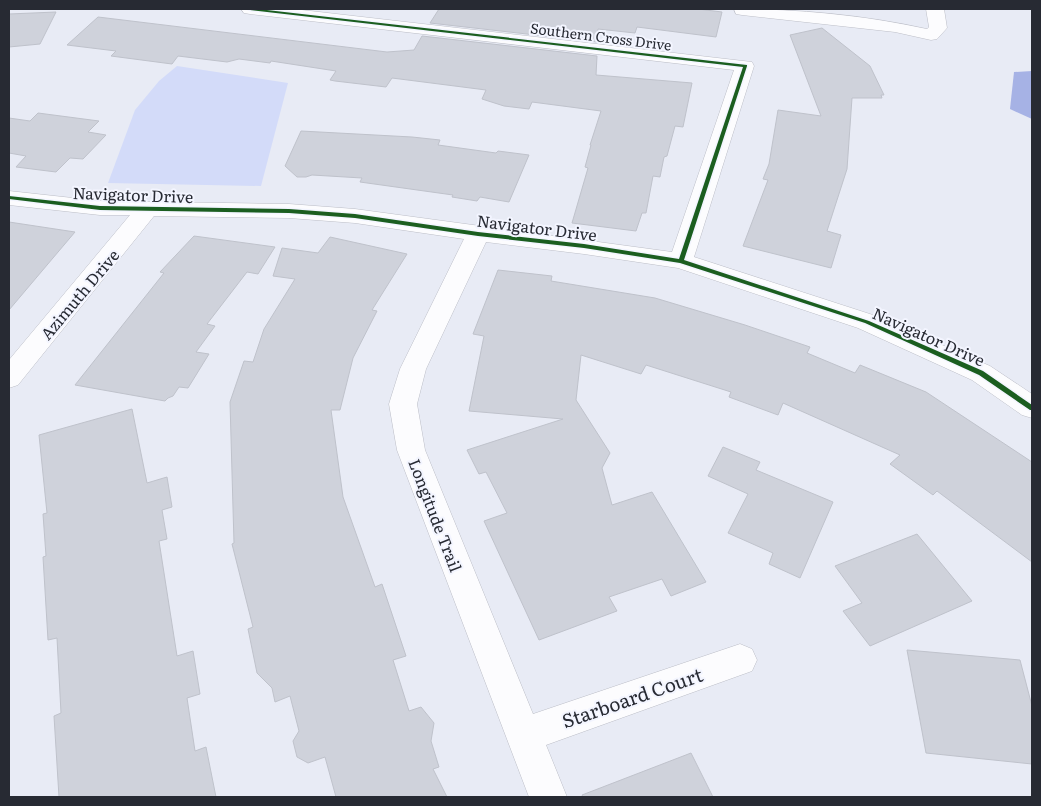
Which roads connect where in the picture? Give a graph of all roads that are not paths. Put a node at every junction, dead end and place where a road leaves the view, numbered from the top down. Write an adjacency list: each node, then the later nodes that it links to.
1 (250, 9): 7 (street, Southern Cross Drive)
2 (742, 10): 3 (street)
3 (921, 15): 3 (street)
4 (9, 198): 5 (street, Navigator Drive)
5 (148, 209): 6 (street, Navigator Drive); 8 (street, Azimuth Drive)
6 (478, 234): 7 (street, Navigator Drive); 11 (street, Longitude Trail)
7 (681, 261): 9 (street, Navigator Drive)
8 (9, 378)
9 (1032, 408)
10 (740, 660): 11 (street, Starboard Court)
11 (523, 735): 12 (street, Longitude Trail)
12 (548, 797)

